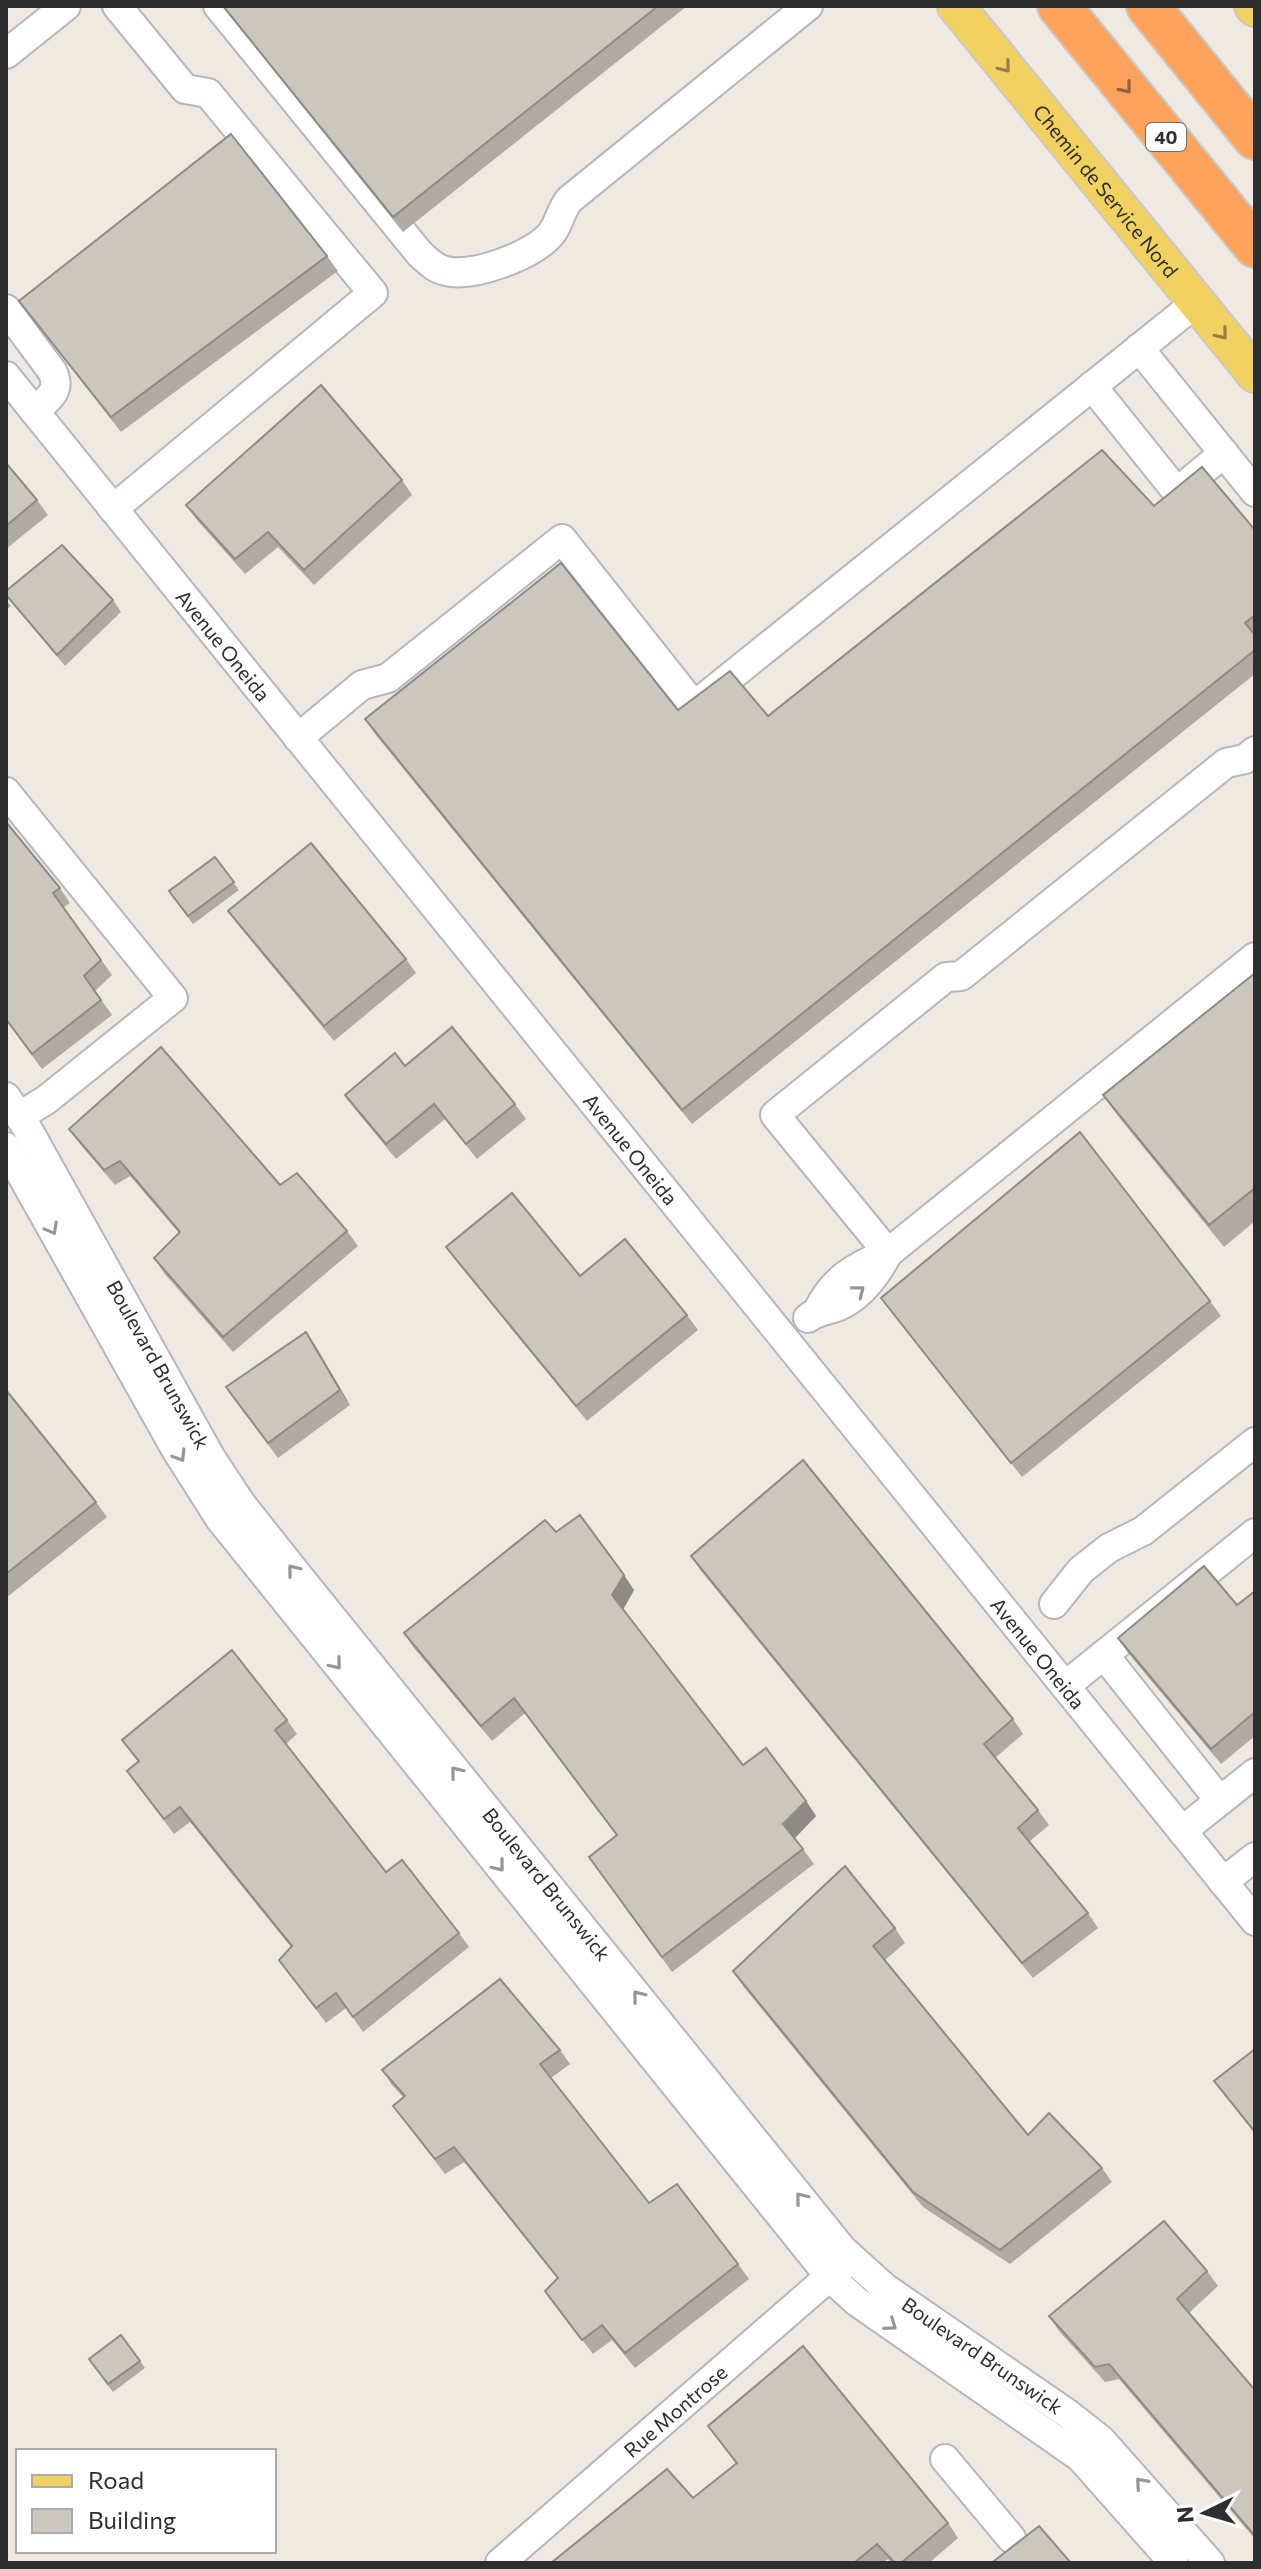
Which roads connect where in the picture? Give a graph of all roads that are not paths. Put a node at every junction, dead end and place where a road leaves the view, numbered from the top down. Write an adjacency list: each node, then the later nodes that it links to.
1 (66, 6): 9 (street)
2 (117, 6): 21 (street)
3 (218, 6): 4 (street)
4 (808, 6)
5 (956, 6): 12 (main road, Chemin de Service Nord, one-way to 12)
6 (1059, 6): 11 (highway, 40, one-way to 11)
7 (1148, 6): 10 (highway)
8 (1164, 6): 10 (highway)
9 (6, 54)
10 (1248, 130)
11 (1255, 246)
12 (1197, 302): 14 (street); 15 (main road, Chemin de Service Nord, one-way to 15)
13 (6, 309): 18 (street)
14 (1139, 348): 17 (street); 19 (street)
15 (1255, 374)
16 (6, 376): 18 (street, Avenue Oneida)
17 (1092, 386): 19 (street); 22 (street)
18 (34, 411): 21 (street, Avenue Oneida)
19 (1224, 453): 20 (street)
20 (1255, 492)
21 (113, 509): 22 (street, Avenue Oneida)
22 (298, 738): 29 (street, Avenue Oneida)
23 (1252, 761): 28 (street)
24 (6, 792): 26 (street)
25 (1255, 957): 28 (street)
26 (13, 1107): 27 (street, Boulevard Brunswick)
27 (16, 1156): 41 (street, Boulevard Brunswick)
28 (888, 1253): 29 (street)
29 (783, 1338): 32 (street, Avenue Oneida)
30 (1255, 1442): 32 (street)
31 (1255, 1533): 33 (street)
32 (1021, 1632): 34 (street, Avenue Oneida)
33 (1104, 1655): 34 (street); 36 (street)
34 (1065, 1686): 37 (street, Avenue Oneida)
35 (1255, 1773): 36 (street)
36 (1220, 1801): 37 (street)
37 (1182, 1831): 39 (street, Avenue Oneida)
38 (1255, 1857): 39 (street)
39 (1223, 1882): 40 (street, Avenue Oneida)
40 (1255, 1921)
41 (840, 2268): 44 (street, Rue Montrose); 45 (street, Boulevard Brunswick, one-way to 45); 46 (street, Boulevard Brunswick, one-way to 41)
42 (945, 2459): 43 (street)
43 (1011, 2538)
44 (500, 2563)
45 (1174, 2563)
46 (1210, 2563)

